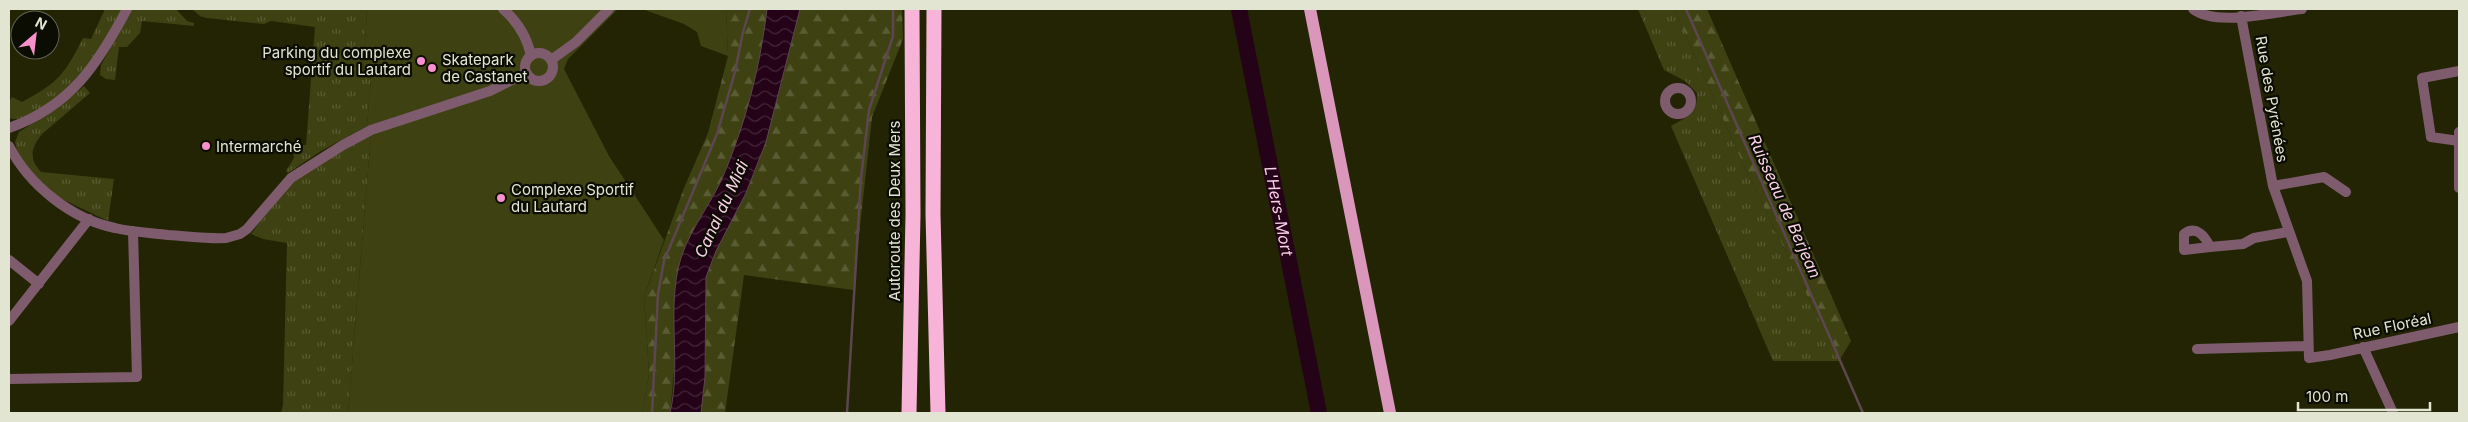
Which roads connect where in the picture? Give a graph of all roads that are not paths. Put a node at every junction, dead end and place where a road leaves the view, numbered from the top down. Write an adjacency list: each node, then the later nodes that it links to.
1 (127, 9): 14 (street)
2 (503, 9): 10 (street)
3 (609, 9): 11 (street)
4 (912, 9): 33 (highway, Autoroute des Deux Mers)
5 (934, 9): 34 (highway)
6 (1310, 9): 35 (main road)
7 (2193, 9): 9 (street)
8 (2302, 9): 9 (street)
9 (2241, 16): 18 (street, Rue des Pyrénées)
10 (530, 56): 11 (street); 13 (street)
11 (551, 60): 13 (street)
12 (2459, 71): 16 (street)
13 (526, 73): 22 (street)
14 (9, 128)
15 (2459, 132): 16 (street)
16 (2459, 141): 19 (street)
17 (9, 146): 21 (street)
18 (2273, 186): 20 (street, Rue des Pyrénées); 23 (street, Rue des Pyrénées)
19 (2459, 188)
20 (2346, 192)
21 (89, 219): 22 (street); 26 (street)
22 (134, 231): 32 (street)
23 (2288, 232): 24 (street); 29 (street, Rue des Pyrénées)
24 (2210, 247)
25 (9, 260): 26 (street)
26 (39, 284): 27 (street)
27 (9, 321)
28 (2459, 326): 30 (street, Rue Floréal)
29 (2308, 346): 30 (street, Rue Floréal); 31 (street)
30 (2363, 347): 36 (street)
31 (2197, 349)
32 (9, 379)
33 (909, 413)
34 (938, 413)
35 (1390, 413)
36 (2393, 413)

